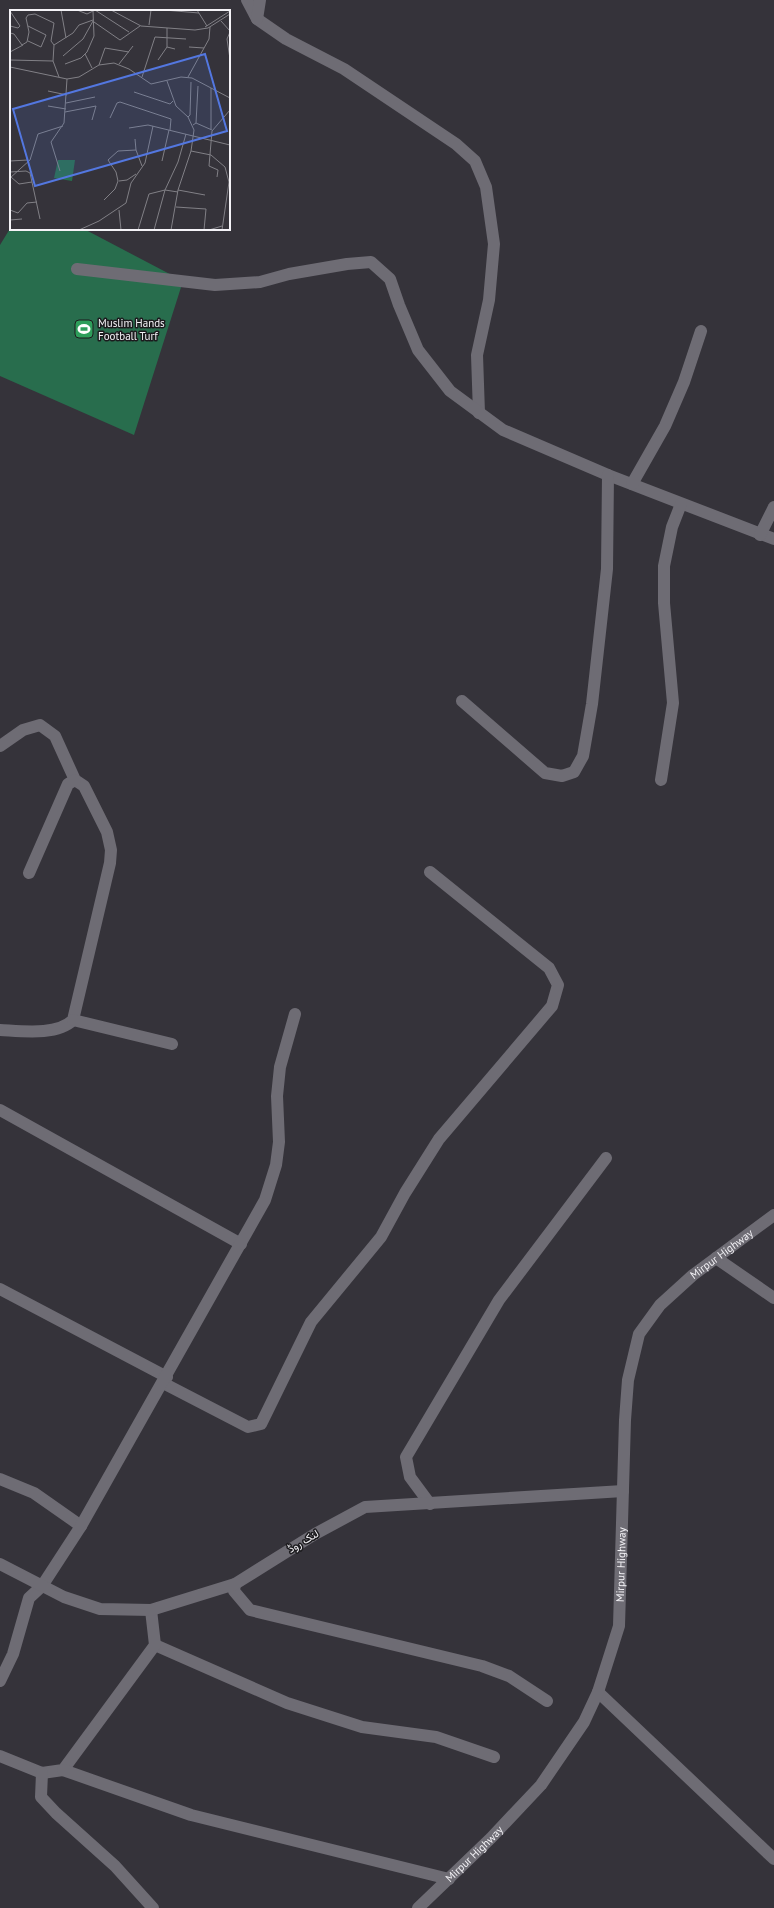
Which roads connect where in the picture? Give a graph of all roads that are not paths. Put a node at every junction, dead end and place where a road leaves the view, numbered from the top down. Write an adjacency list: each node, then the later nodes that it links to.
1 (247, 0): 3 (street)
2 (260, 0): 3 (street)
3 (257, 19): 6 (street)
4 (77, 269): 6 (street)
5 (701, 331): 8 (street)
6 (480, 413): 7 (street)
7 (608, 475): 8 (street); 13 (street)
8 (632, 484): 9 (street)
9 (680, 504): 11 (street); 16 (street)
10 (774, 507): 11 (street)
11 (760, 535): 12 (street)
12 (774, 539)
13 (462, 701)
14 (0, 746): 15 (street)
15 (75, 780): 18 (street); 20 (street)
16 (661, 780)
17 (430, 872): 30 (street)
18 (29, 873)
19 (295, 1014): 26 (street)
20 (73, 1020): 21 (street); 22 (street)
21 (0, 1030)
22 (172, 1044)
23 (0, 1110): 26 (street)
24 (606, 1158): 33 (street)
25 (774, 1215): 27 (street, Mirpur Highway)
26 (241, 1244): 30 (street)
27 (716, 1258): 29 (street); 32 (street, Mirpur Highway)
28 (0, 1289): 30 (street)
29 (774, 1298)
30 (165, 1380): 34 (street)
31 (0, 1478): 34 (street)
32 (623, 1491): 33 (street, لنک روڈ); 41 (street, Mirpur Highway)
33 (430, 1504): 36 (street, لنک روڈ)
34 (81, 1526): 37 (street)
35 (0, 1564): 37 (street, لنک روڈ)
36 (235, 1584): 38 (street, لنک روڈ); 42 (street)
37 (42, 1586): 38 (street, لنک روڈ); 40 (street)
38 (151, 1610): 39 (street)
39 (155, 1645): 44 (street); 45 (street)
40 (0, 1681)
41 (598, 1692): 47 (street); 48 (street, Mirpur Highway)
42 (547, 1702)
43 (0, 1756): 46 (street)
44 (494, 1757)
45 (64, 1770): 46 (street); 48 (street)
46 (42, 1773): 49 (street)
47 (774, 1859)
48 (449, 1879): 50 (street, Mirpur Highway)
49 (153, 1908)
50 (418, 1908)

